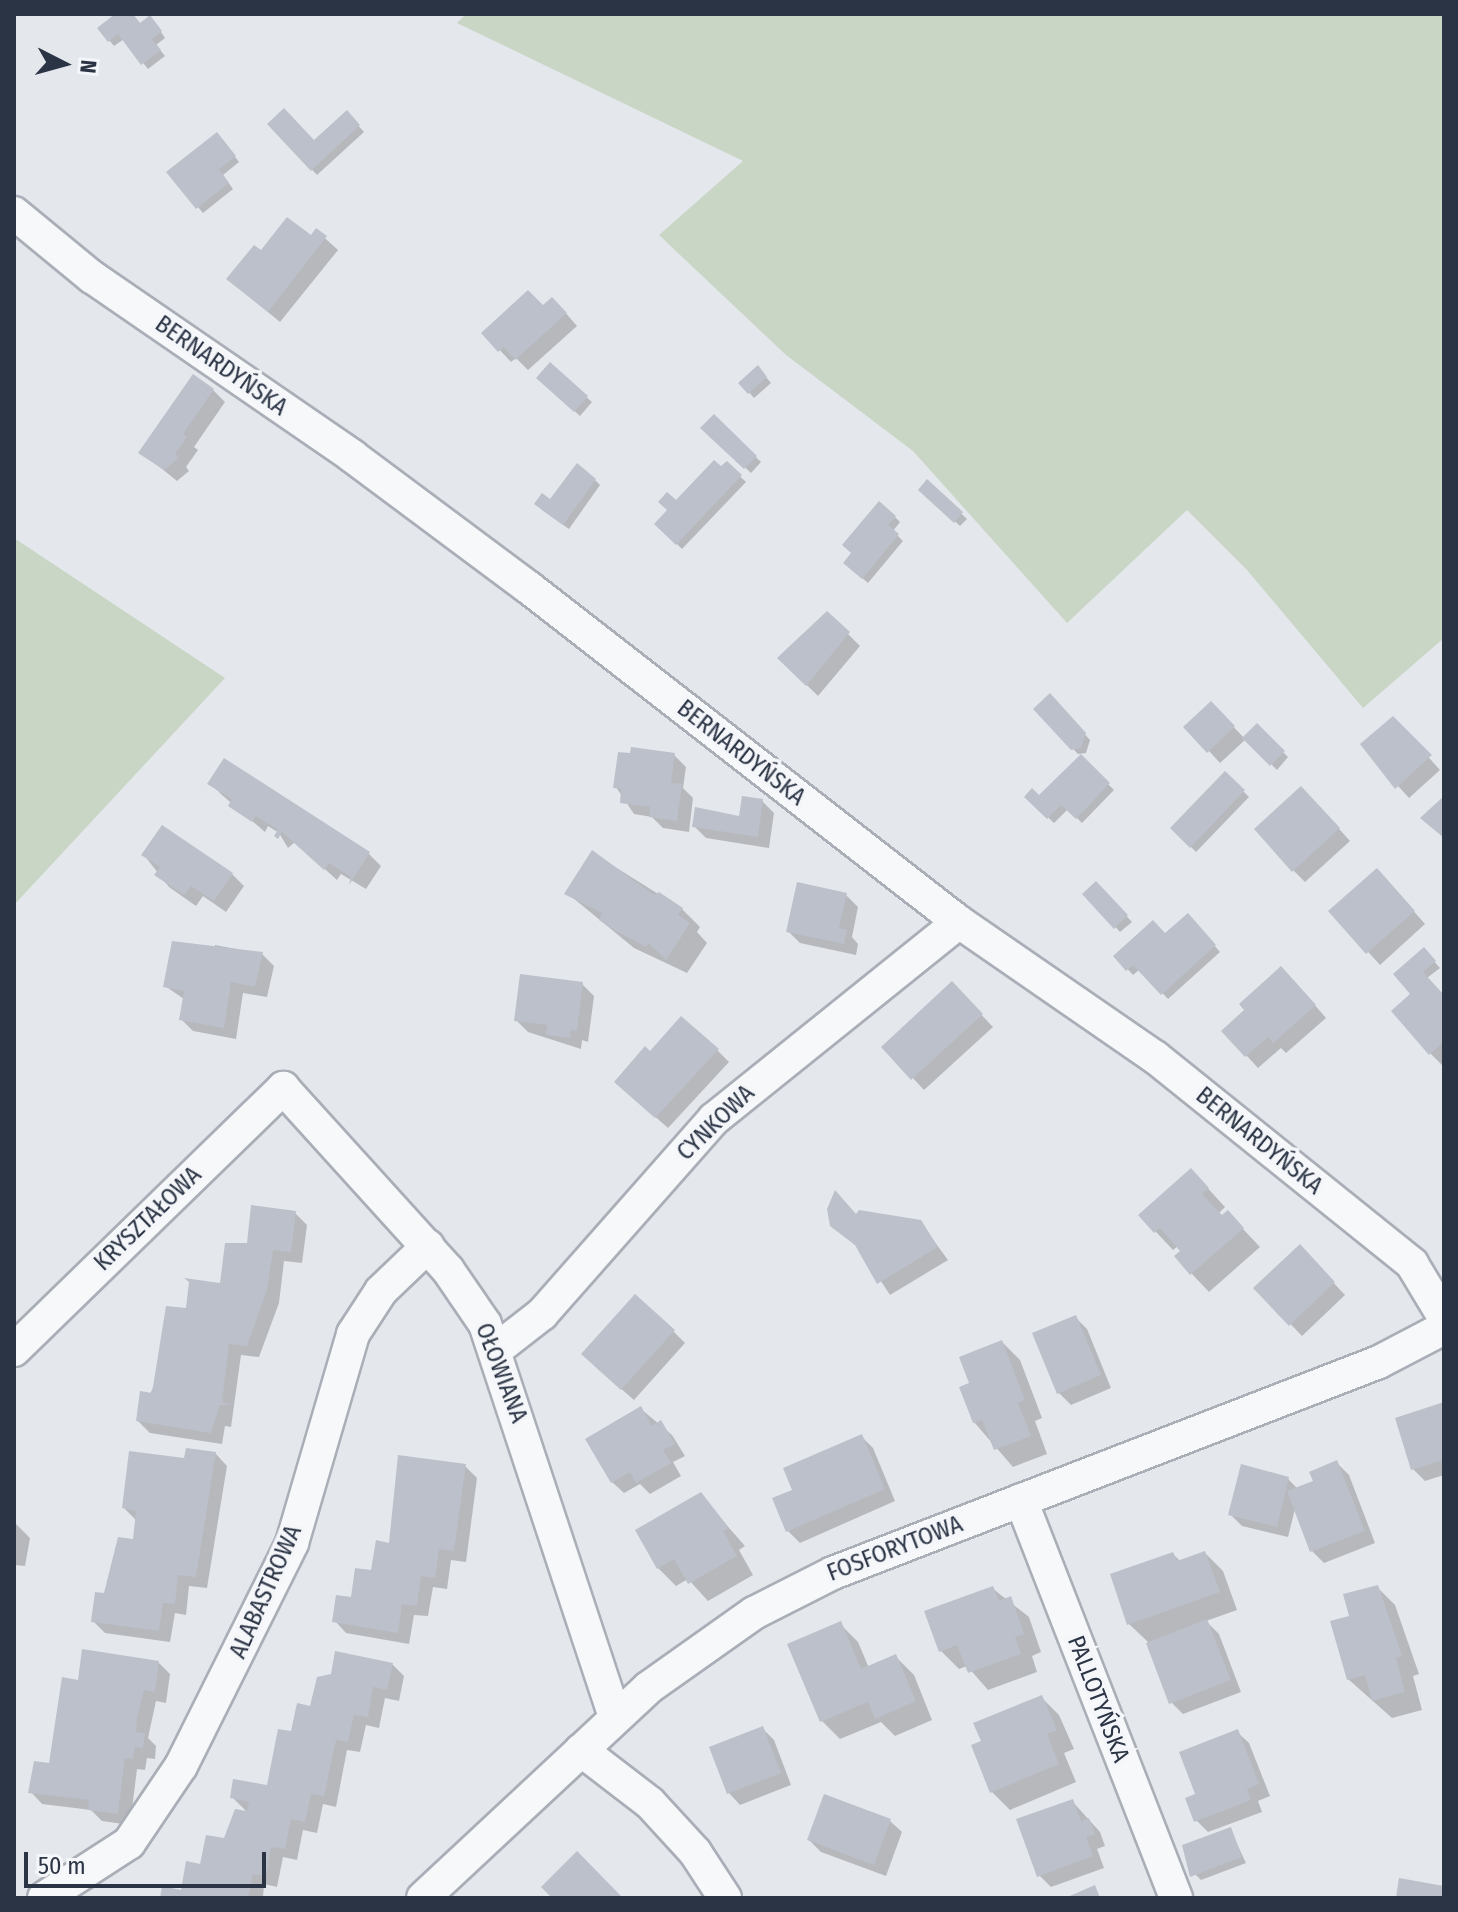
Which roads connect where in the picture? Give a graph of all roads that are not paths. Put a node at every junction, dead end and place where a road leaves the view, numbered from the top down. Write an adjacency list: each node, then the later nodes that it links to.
1 (14, 213): 2 (street, BERNARDYŃSKA)
2 (959, 922): 5 (street, BERNARDYŃSKA); 7 (street, CYNKOWA)
3 (283, 1088): 4 (street, OŁOWIANA); 8 (street, KRYSZTAŁOWA)
4 (428, 1246): 7 (street, OŁOWIANA); 12 (street, ALABASTROWA)
5 (1444, 1317)
6 (1444, 1328): 9 (street, FOSFORYTOWA)
7 (497, 1349): 10 (street, OŁOWIANA)
8 (14, 1350)
9 (1021, 1500): 10 (street, FOSFORYTOWA); 15 (street, PALLOTYŃSKA)
10 (615, 1717): 11 (street, FOSFORYTOWA)
11 (581, 1750): 13 (street, FOSFORYTOWA); 14 (street)
12 (44, 1898)
13 (423, 1898)
14 (725, 1898)
15 (1176, 1898)

